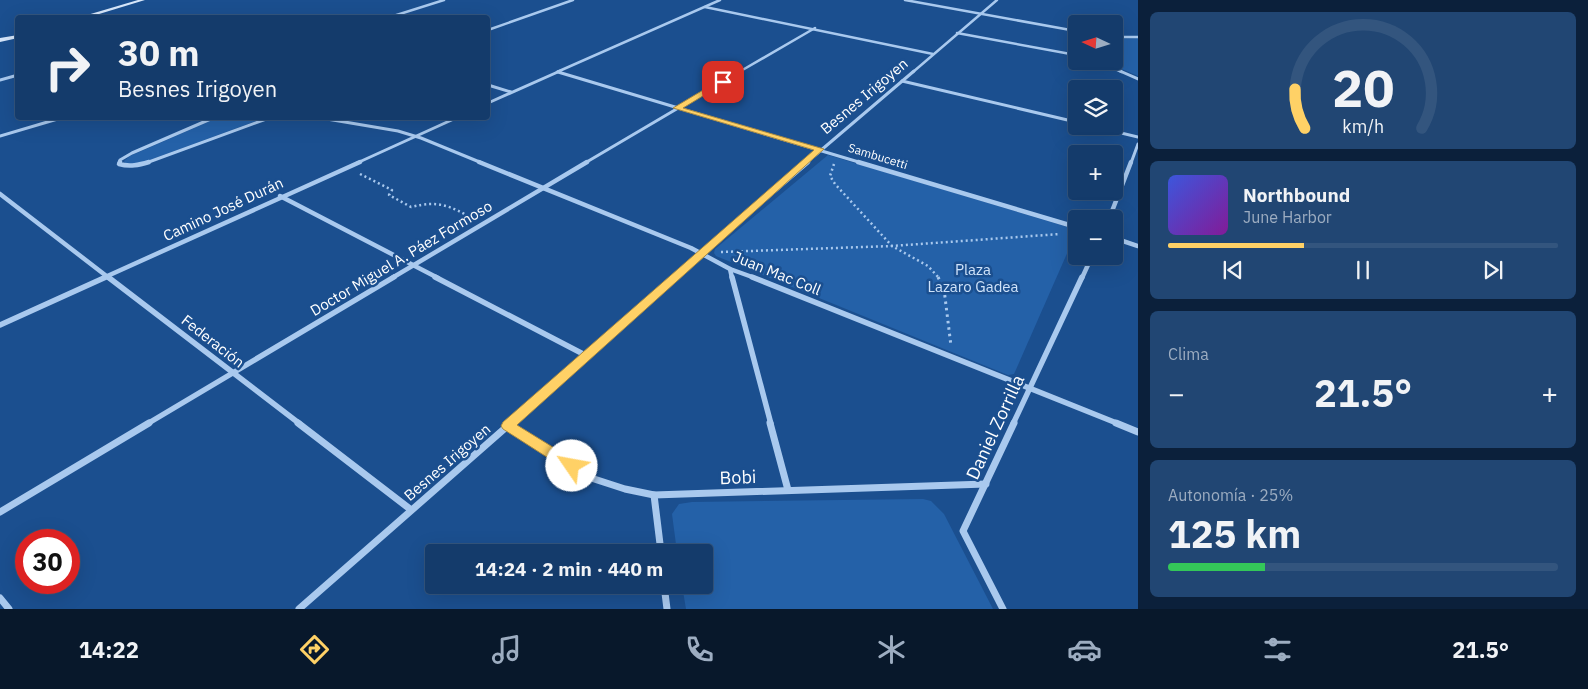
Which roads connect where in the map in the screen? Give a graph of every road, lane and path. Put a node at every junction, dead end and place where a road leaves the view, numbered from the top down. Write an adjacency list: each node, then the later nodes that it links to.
1 (143, 0): 9 (street)
2 (444, 0): 10 (street)
3 (573, 0): 12 (street)
4 (720, 0): 7 (street)
5 (905, 0): 8 (street)
6 (997, 0): 8 (street, Besnes Irigoyen)
7 (705, 7): 11 (street); 22 (street)
8 (980, 14): 13 (street); 14 (street, Besnes Irigoyen)
9 (90, 15)
10 (396, 15)
11 (815, 28): 19 (street); 30 (street, Doctor Miguel A. Páez Formoso)
12 (490, 29)
13 (1068, 30)
14 (957, 33): 19 (street, Besnes Irigoyen); 20 (street)
15 (1123, 36): 16 (street)
16 (1138, 36)
17 (15, 37): 18 (street)
18 (0, 40)
19 (933, 54): 26 (street, Besnes Irigoyen)
20 (1068, 54)
21 (1118, 70): 24 (street)
22 (558, 72): 28 (street); 30 (street, Sambucetti)
23 (15, 76): 25 (street)
24 (1138, 79)
25 (0, 80)
26 (902, 81): 36 (street); 42 (street, Besnes Irigoyen)
27 (490, 86): 28 (street)
28 (511, 93): 29 (street)
29 (490, 102)
30 (676, 108): 42 (street, Sambucetti); 45 (street, Doctor Miguel A. Páez Formoso)
31 (54, 120): 38 (street)
32 (208, 120): 33 (street)
33 (264, 120)
34 (331, 120): 39 (street, Juan Mac Coll)
35 (452, 120): 39 (street, Camino José Durán)
36 (1068, 120)
37 (1123, 133): 40 (street)
38 (0, 136)
39 (416, 136): 44 (street, Camino José Durán); 45 (street, Juan Mac Coll)
40 (1138, 137)
41 (1138, 144): 48 (street)
42 (820, 149): 43 (street, Sambucetti); 55 (street, Besnes Irigoyen)
43 (842, 156): 50 (street, Sambucetti); 53 (path)
44 (346, 167): 47 (street, Camino José Durán); 49 (path)
45 (544, 188): 49 (street, Doctor Miguel A. Páez Formoso); 55 (street, Juan Mac Coll)
46 (0, 194): 59 (street, Federación)
47 (280, 196): 57 (street); 59 (street, Camino José Durán)
48 (1112, 210)
49 (484, 224): 57 (street, Doctor Miguel A. Páez Formoso)
50 (1068, 225)
51 (1067, 233): 53 (path)
52 (1123, 241): 54 (street)
53 (892, 246): 55 (path); 62 (path)
54 (1138, 246)
55 (701, 253): 58 (street, Juan Mac Coll); 61 (street, Besnes Irigoyen)
56 (1088, 265): 64 (street, Daniel Zorrilla)
57 (413, 266): 61 (street); 63 (street, Doctor Miguel A. Páez Formoso)
58 (730, 269): 62 (street, Juan Mac Coll); 68 (street)
59 (108, 276): 60 (street, Camino José Durán); 63 (street, Federación)
60 (0, 325)
61 (587, 356): 65 (street, Besnes Irigoyen)
62 (952, 357): 64 (street, Juan Mac Coll)
63 (233, 373): 70 (street, Federación); 71 (street, Doctor Miguel A. Páez Formoso)
64 (1030, 388): 66 (street, Juan Mac Coll); 67 (street, Daniel Zorrilla)
65 (508, 426): 69 (street, Bobi); 70 (street, Besnes Irigoyen)
66 (1138, 432)
67 (986, 484): 68 (street, Bobi); 78 (street, Daniel Zorrilla)
68 (788, 490): 69 (street, Bobi)
69 (654, 495): 72 (street)
70 (410, 509): 76 (street, Besnes Irigoyen)
71 (0, 512)
72 (659, 544)
73 (665, 594): 77 (street)
74 (0, 598): 75 (street)
75 (9, 609)
76 (299, 609)
77 (667, 609)
78 (1003, 609)

